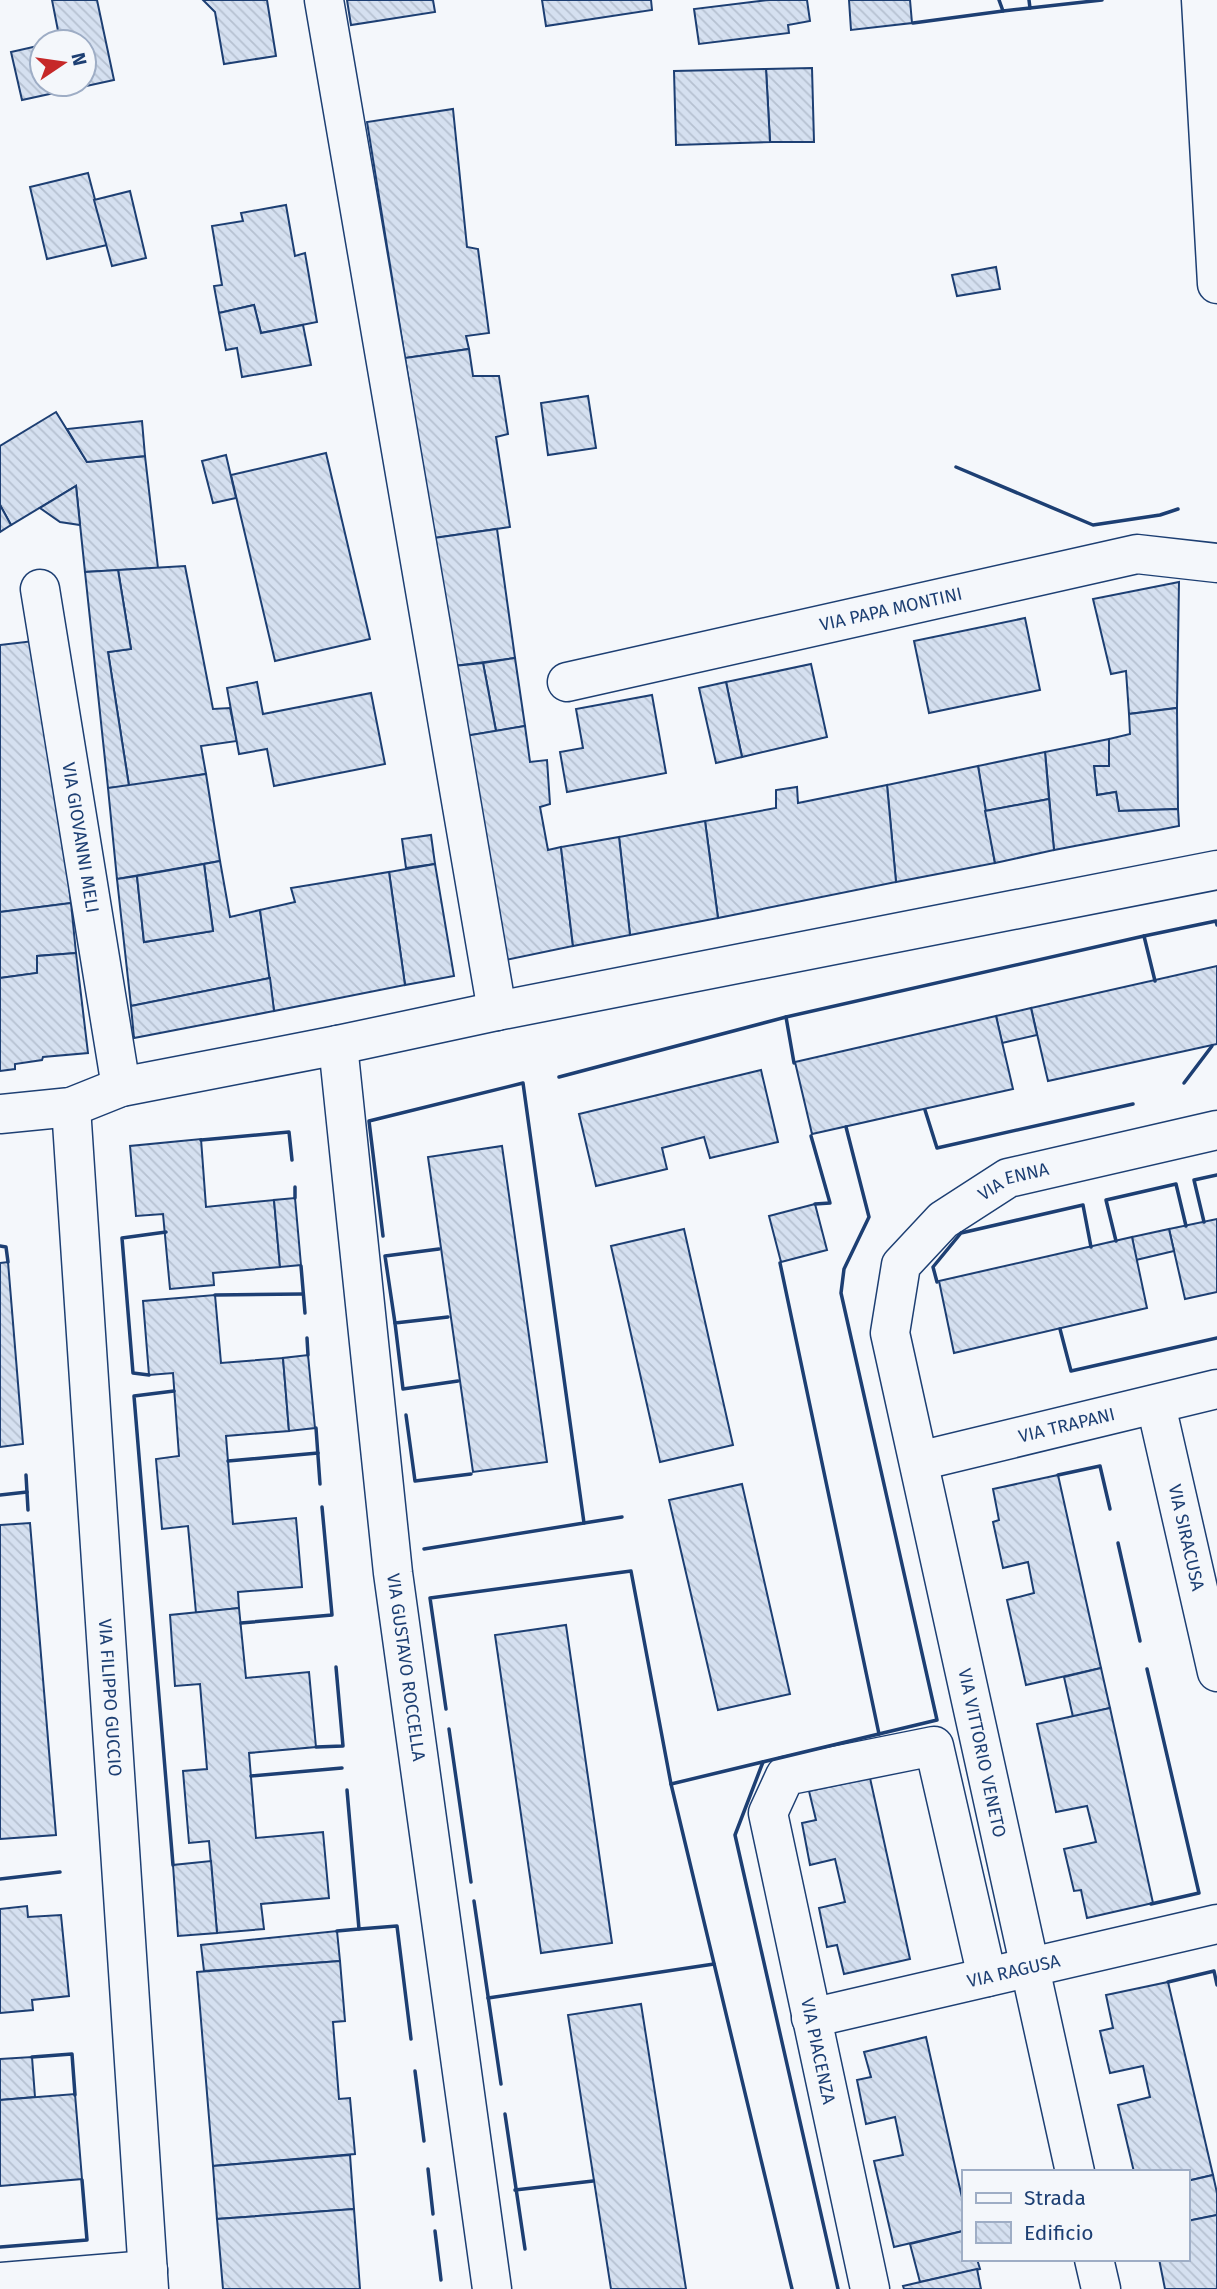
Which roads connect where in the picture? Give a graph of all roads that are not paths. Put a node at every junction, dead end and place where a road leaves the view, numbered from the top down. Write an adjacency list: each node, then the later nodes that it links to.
1 (324, 0): 9 (street)
2 (1201, 0): 3 (street)
3 (1215, 224): 4 (street)
4 (1217, 284)
5 (1217, 562): 7 (street, VIA PAPA MONTINI)
6 (40, 589): 11 (street, VIA GIOVANNI MELI)
7 (567, 682)
8 (1217, 870): 9 (street)
9 (497, 1011): 10 (street)
10 (338, 1045): 11 (street); 28 (street, VIA GUSTAVO ROCCELLA)
11 (121, 1087): 12 (street)
12 (71, 1107): 13 (street); 26 (street, VIA FILIPPO GUCCIO)
13 (0, 1114)
14 (1217, 1130): 15 (street, VIA ENNA)
15 (890, 1334): 18 (street, VIA VITTORIO VENETO)
16 (1217, 1390): 17 (street, VIA TRAPANI)
17 (1156, 1405): 18 (street, VIA TRAPANI); 19 (street, VIA SIRACUSA)
18 (919, 1461): 21 (street, VIA VITTORIO VENETO)
19 (1217, 1672)
20 (1217, 1924): 21 (street, VIA RAGUSA)
21 (1028, 1967): 22 (street, VIA RAGUSA); 24 (street, VIA VITTORIO VENETO)
22 (987, 1977): 23 (street, VIA RAGUSA); 23 (street, VIA PIACENZA)
23 (811, 2018): 29 (street, VIA PIACENZA)
24 (1075, 2170)
25 (1094, 2261): 30 (street)
26 (148, 2280): 27 (street)
27 (0, 2282)
28 (492, 2289)
29 (870, 2289)
30 (1101, 2289)

